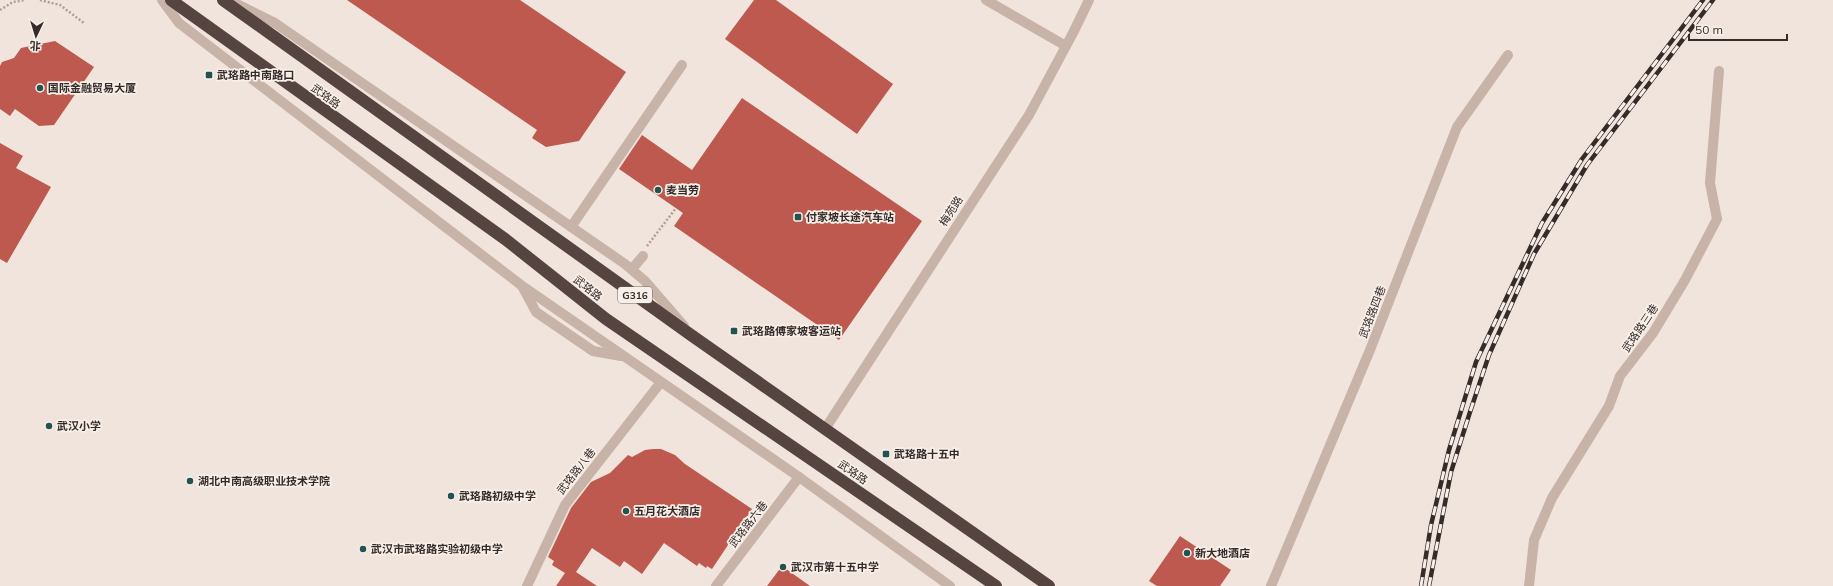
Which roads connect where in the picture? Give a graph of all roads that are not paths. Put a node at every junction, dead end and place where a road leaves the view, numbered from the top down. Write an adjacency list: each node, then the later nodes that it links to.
1 (162, 0): 15 (street)
2 (171, 0): 21 (highway, 武珞路)
3 (223, 0): 14 (highway, 武珞路 / G316)
4 (229, 0): 11 (street, 武珞路)
5 (986, 0): 7 (street)
6 (1089, 0): 7 (street, 梅苑路)
7 (1066, 46): 16 (street, 梅苑路)
8 (1508, 55): 23 (street, 武珞路四巷)
9 (682, 65): 11 (street)
10 (1719, 72): 24 (street, 武珞路三巷)
11 (571, 227): 13 (street, 武珞路)
12 (644, 252): 13 (street)
13 (632, 269): 14 (street, 武珞路)
14 (692, 335): 16 (highway, 武珞路 / G316)
15 (661, 382): 17 (street); 18 (street, 武珞路八巷)
16 (825, 429): 22 (highway, 武珞路 / G316)
17 (799, 477): 19 (street, 武珞路六巷); 20 (street)
18 (527, 586)
19 (716, 586)
20 (950, 586)
21 (996, 586)
22 (1049, 586)
23 (1271, 586)
24 (1529, 586)

